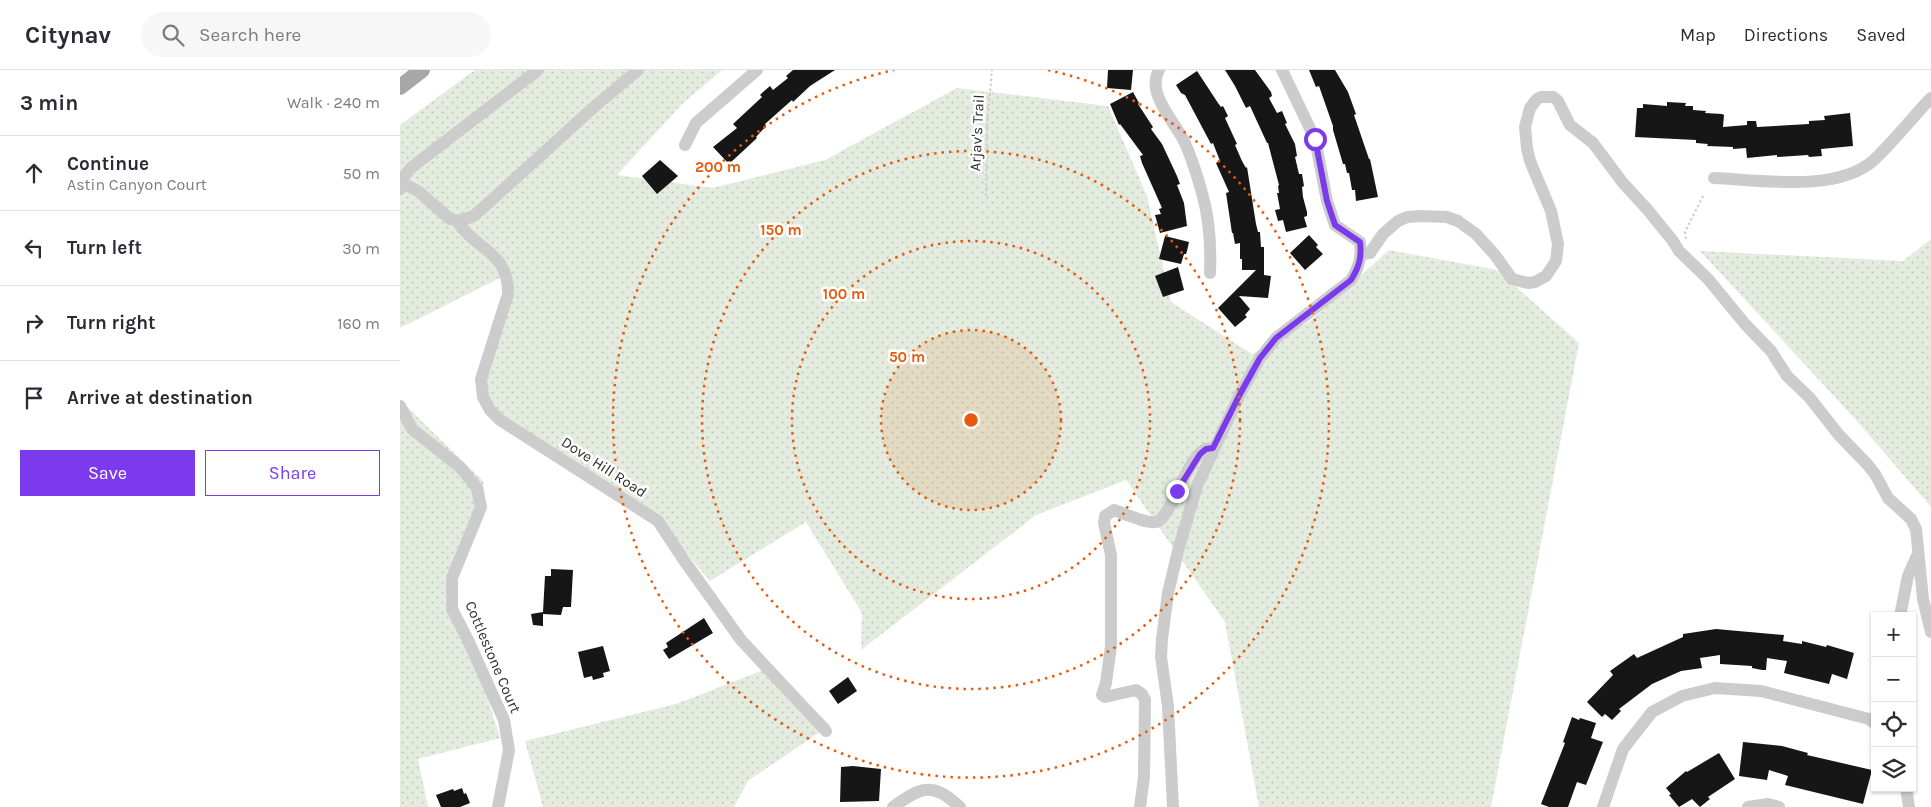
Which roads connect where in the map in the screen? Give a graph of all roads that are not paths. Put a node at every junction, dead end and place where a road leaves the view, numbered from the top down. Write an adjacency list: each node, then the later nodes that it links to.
1 (422, 70): 7 (main road)
2 (538, 70): 11 (street, Dove Hill Road)
3 (638, 70): 12 (street)
4 (757, 70): 9 (street)
5 (1159, 70): 14 (street)
6 (1282, 70): 13 (street)
7 (400, 88)
8 (1931, 98): 10 (street)
9 (685, 145)
10 (1714, 178)
11 (401, 186): 12 (street, Dove Hill Road)
12 (457, 221): 21 (street, Dove Hill Road)
13 (1362, 254): 16 (street); 17 (street)
14 (1210, 273)
15 (400, 406): 23 (street, Cottlestone Court)
16 (1213, 448): 26 (street); 27 (street)
17 (1918, 546): 18 (street); 19 (street)
18 (1901, 612)
19 (1931, 632)
20 (1871, 721): 28 (street)
21 (826, 730)
22 (1907, 792): 31 (street)
23 (498, 807)
24 (894, 807): 25 (street)
25 (960, 807)
26 (1140, 807)
27 (1173, 807)
28 (1603, 807)
29 (1748, 807): 30 (street)
30 (1779, 807)
31 (1909, 807)

